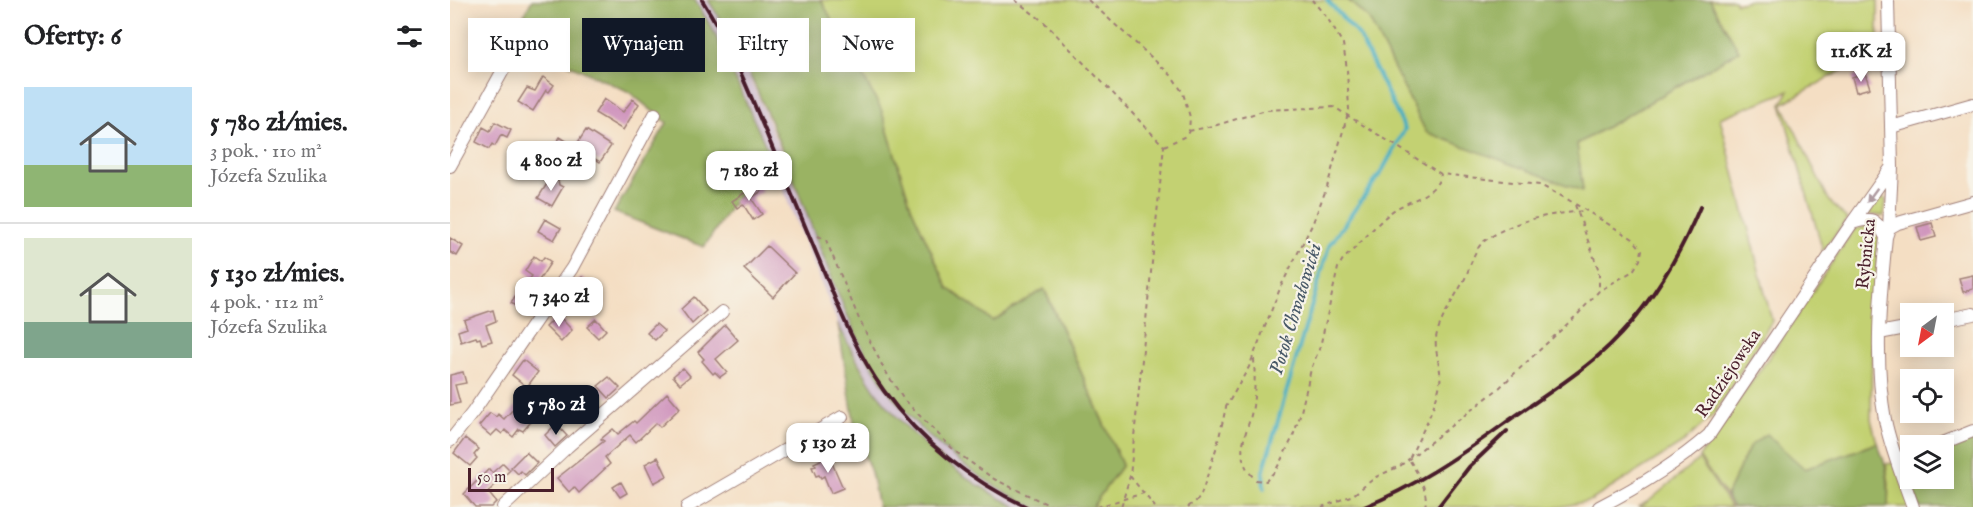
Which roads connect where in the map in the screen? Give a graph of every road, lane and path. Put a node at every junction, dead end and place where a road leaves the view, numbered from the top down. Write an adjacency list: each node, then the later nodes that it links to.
1 (1015, 0): 11 (path)
2 (1088, 0): 10 (path)
3 (1312, 0): 8 (path)
4 (1888, 0): 9 (street, Rybnicka)
5 (502, 72): 12 (street)
6 (1973, 104): 9 (street)
7 (654, 114): 32 (street)
8 (1347, 115): 10 (path); 14 (path); 28 (path)
9 (1891, 127): 13 (street, Rybnicka)
10 (1189, 130): 11 (path)
11 (1164, 146): 36 (path)
12 (450, 166)
13 (1892, 167): 19 (street, Radziejowska, one-way to 19); 20 (street, Rybnicka)
14 (1441, 174): 16 (path); 28 (path)
15 (1973, 202): 20 (street)
16 (1575, 204): 17 (path); 18 (path)
17 (1587, 211): 18 (path); 22 (path)
18 (1577, 212): 22 (path); 33 (path)
19 (1852, 223): 20 (street); 48 (street, Radziejowska)
20 (1887, 232): 27 (street, Rybnicka)
21 (818, 236): 41 (path)
22 (1599, 291): 33 (path)
23 (722, 312): 39 (street)
24 (1973, 314): 25 (street)
25 (1954, 318)
26 (1900, 329): 27 (street)
27 (1879, 333): 35 (street, Rybnicka)
28 (1253, 356): 45 (path)
29 (842, 417): 40 (street)
30 (1973, 431): 31 (street)
31 (1954, 438)
32 (450, 441)
33 (1409, 459): 46 (path); 47 (path)
34 (1900, 459): 35 (street)
35 (1897, 460): 49 (street, Rybnicka)
36 (1130, 476): 37 (path); 38 (path)
37 (1144, 493): 38 (path); 44 (path)
38 (1124, 498): 42 (path); 43 (path)
39 (503, 507)
40 (687, 507)
41 (1060, 507)
42 (1097, 507)
43 (1121, 507)
44 (1156, 507)
45 (1188, 507)
46 (1322, 507)
47 (1425, 507)
48 (1599, 507)
49 (1913, 507)

